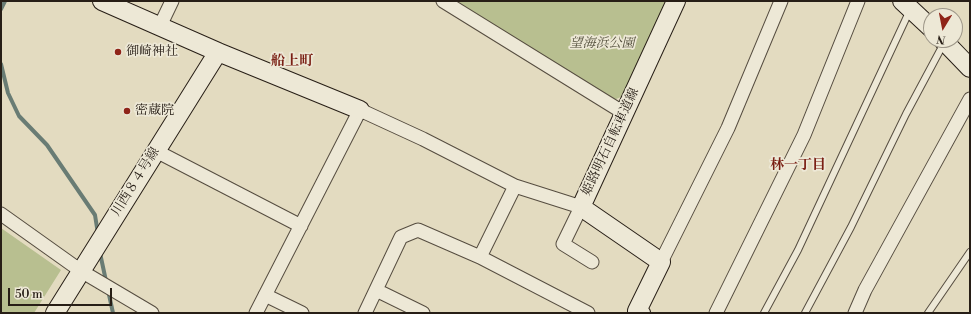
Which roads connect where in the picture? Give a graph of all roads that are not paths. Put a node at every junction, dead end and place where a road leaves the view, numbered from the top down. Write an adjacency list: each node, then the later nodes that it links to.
1 (102, 1): 9 (street)
2 (172, 1): 9 (street)
3 (443, 1): 16 (street)
4 (676, 1): 16 (street, 姫路明石自転車道線)
5 (782, 1): 25 (street)
6 (858, 1): 37 (street)
7 (906, 5): 8 (street); 38 (lane)
8 (923, 21)
9 (160, 26): 12 (street)
10 (940, 48): 39 (lane)
11 (951, 48): 13 (street)
12 (218, 52): 15 (street); 17 (street, 川西８４号線)
13 (970, 68)
14 (970, 99): 40 (street)
15 (360, 110): 18 (street); 21 (street)
16 (624, 113): 19 (street, 姫路明石自転車道線)
17 (156, 151): 21 (street); 26 (street, 川西８４号線)
18 (515, 186): 19 (street); 23 (street)
19 (581, 207): 24 (street); 25 (street, 姫路明石自転車道線)
20 (1, 214): 26 (street)
21 (301, 226): 28 (street)
22 (970, 252): 41 (lane)
23 (480, 257): 27 (street); 35 (street)
24 (592, 262)
25 (661, 262): 36 (street)
26 (81, 271): 29 (street, 川西８４号線); 30 (street)
27 (376, 290): 33 (street); 34 (street)
28 (265, 295): 31 (street); 32 (street)
29 (55, 313)
30 (152, 313)
31 (256, 313)
32 (302, 313)
33 (365, 313)
34 (423, 313)
35 (588, 313)
36 (641, 313)
37 (716, 313)
38 (764, 313)
39 (805, 313)
40 (855, 313)
41 (928, 313)

